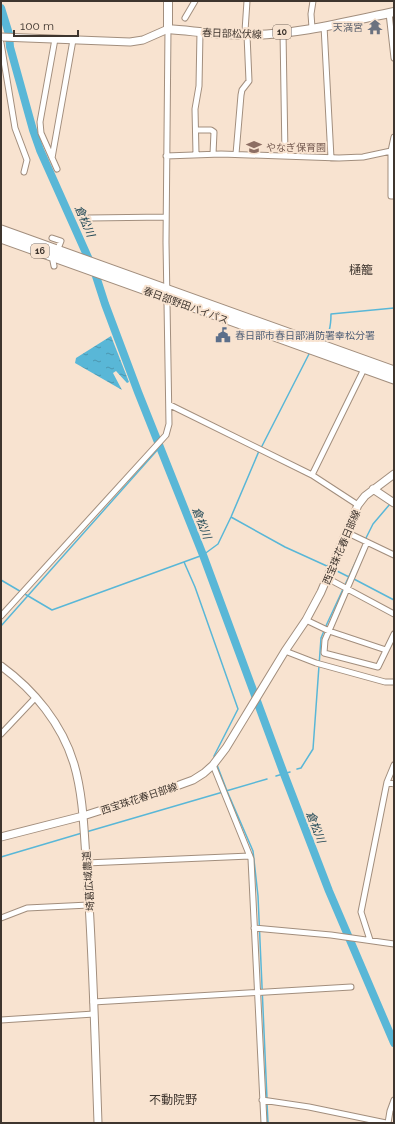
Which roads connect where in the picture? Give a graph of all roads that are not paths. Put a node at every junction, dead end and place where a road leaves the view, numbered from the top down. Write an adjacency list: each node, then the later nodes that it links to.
1 (168, 1): 9 (main road)
2 (195, 1): 6 (street)
3 (247, 1): 12 (street)
4 (313, 1): 8 (street)
5 (392, 13): 7 (main road, 春日部松伏線 / 10); 17 (street)
6 (185, 18)
7 (324, 26): 8 (main road, 春日部松伏線 / 10); 26 (street)
8 (312, 28): 11 (main road, 春日部松伏線 / 10)
9 (168, 29): 10 (main road, 春日部松伏線 / 10); 15 (main road); 24 (street)
10 (200, 32): 12 (main road, 春日部松伏線 / 10); 18 (street)
11 (283, 32): 12 (main road, 春日部松伏線 / 10); 25 (street)
12 (248, 35): 23 (street)
13 (3, 37): 14 (main road)
14 (56, 39): 15 (main road); 27 (street)
15 (72, 40): 27 (street)
16 (1, 43): 29 (street)
17 (394, 58)
18 (196, 130): 21 (street); 22 (street)
19 (394, 136): 20 (street)
20 (391, 151): 26 (street); 30 (street)
21 (196, 154): 22 (street); 24 (street)
22 (213, 154): 23 (street)
23 (236, 154): 25 (street)
24 (166, 156): 32 (street)
25 (285, 156): 26 (street)
26 (331, 158)
27 (52, 159): 28 (street)
28 (57, 169)
29 (24, 172)
30 (394, 196)
31 (89, 218): 32 (street)
32 (166, 218): 38 (street)
33 (1, 230): 37 (highway, 春日部野田バイパス / 16)
34 (1, 238): 37 (highway, 春日部野田バイパス / 16)
35 (52, 238): 36 (street)
36 (59, 246)
37 (77, 261): 38 (highway, 春日部野田バイパス / 16)
38 (167, 294): 39 (highway, 春日部野田バイパス / 16); 40 (highway, 春日部野田バイパス / 16); 42 (street)
39 (364, 369): 41 (highway, 春日部野田バイパス / 16); 44 (street)
40 (394, 371)
41 (394, 379)
42 (170, 405): 44 (street); 54 (street)
43 (394, 474): 45 (main road, 西宝珠花春日部線)
44 (312, 475): 47 (street)
45 (373, 489): 46 (main road); 47 (main road, 西宝珠花春日部線)
46 (394, 503)
47 (358, 505): 48 (main road, 西宝珠花春日部線)
48 (348, 533): 49 (street); 51 (main road, 西宝珠花春日部線)
49 (367, 542): 50 (street); 52 (street)
50 (394, 556)
51 (327, 578): 52 (street); 55 (main road, 西宝珠花春日部線)
52 (347, 589): 53 (street); 56 (street)
53 (394, 614)
54 (1, 616)
55 (306, 620): 56 (street); 59 (main road, 西宝珠花春日部線)
56 (329, 630): 58 (street); 58 (street)
57 (394, 634): 58 (street)
58 (386, 650)
59 (285, 651): 61 (street); 64 (main road, 西宝珠花春日部線)
60 (1, 666): 62 (main road, 埼葛広域農道)
61 (394, 682)
62 (36, 697): 63 (street); 68 (main road, 埼葛広域農道)
63 (1, 734)
64 (213, 765): 68 (main road, 西宝珠花春日部線); 70 (street)
65 (394, 765): 66 (street)
66 (388, 782): 67 (street); 75 (street)
67 (394, 784)
68 (83, 816): 69 (main road, 西宝珠花春日部線); 71 (main road, 埼葛広域農道)
69 (1, 836)
70 (250, 856): 71 (street); 74 (street)
71 (86, 863): 72 (main road, 埼葛広域農道)
72 (89, 905): 73 (street); 79 (main road, 埼葛広域農道)
73 (1, 918)
74 (257, 928): 75 (street); 78 (street)
75 (370, 940): 76 (street)
76 (394, 944)
77 (350, 987): 78 (street)
78 (258, 993): 79 (street); 82 (street)
79 (93, 1002): 80 (main road, 埼葛広域農道)
80 (94, 1014): 81 (street); 84 (main road, 埼葛広域農道)
81 (1, 1020)
82 (262, 1100): 85 (street); 86 (street)
83 (394, 1100): 86 (street)
84 (98, 1123)
85 (264, 1123)
86 (387, 1123)

